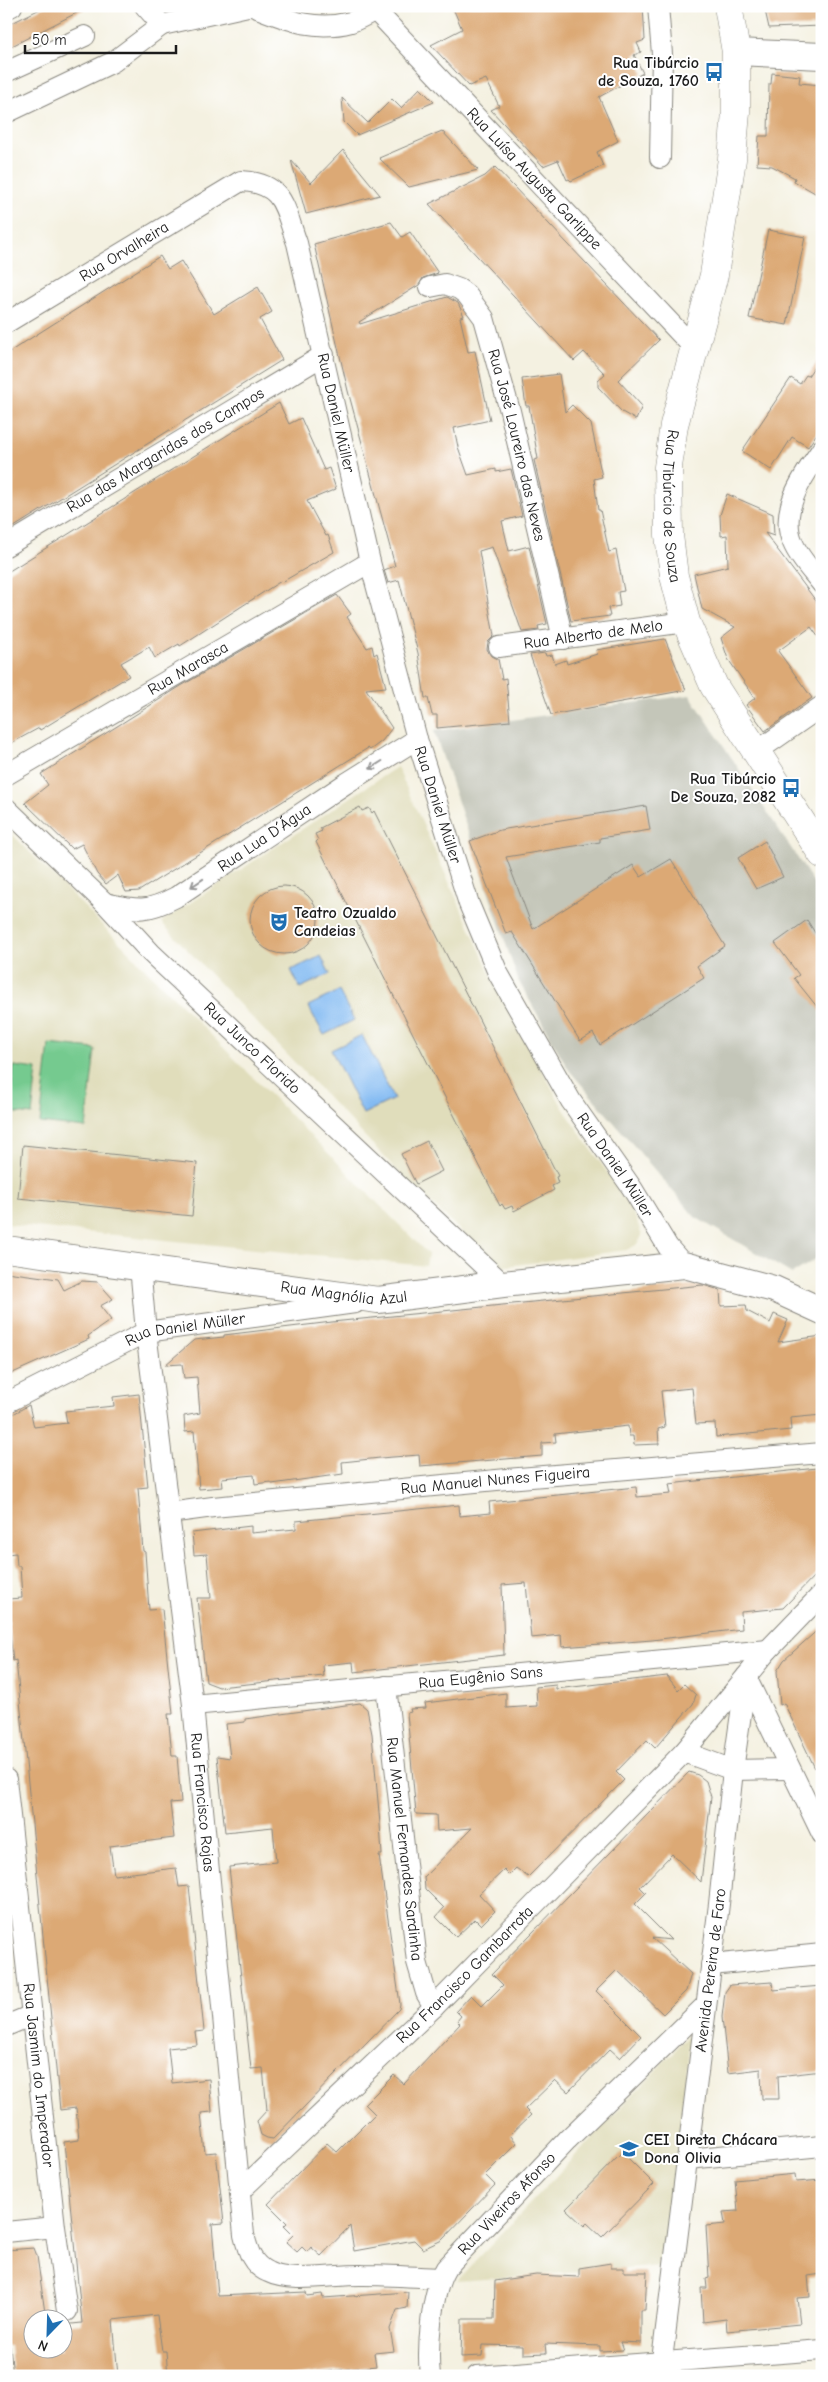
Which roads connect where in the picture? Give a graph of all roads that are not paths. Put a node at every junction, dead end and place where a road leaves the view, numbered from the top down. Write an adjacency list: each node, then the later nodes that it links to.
1 (12, 6): 7 (street)
2 (145, 6): 8 (street)
3 (250, 6): 6 (street); 8 (street)
4 (658, 6): 14 (street)
5 (728, 6): 10 (main road, Rua Tibúrcio de Souza)
6 (379, 8): 18 (street, Rua Luísa Augusta Garlippe)
7 (6, 9)
8 (162, 25): 13 (street)
9 (85, 36): 12 (street)
10 (736, 52): 11 (street); 18 (main road, Rua Tibúrcio de Souza)
11 (822, 56)
12 (6, 72)
13 (6, 113)
14 (660, 158)
15 (242, 181): 17 (street, Rua Orvalheira); 19 (street, Rua Daniel Müller)
16 (430, 287): 27 (street, Rua José Loureiro das Neves)
17 (6, 323)
18 (694, 348): 26 (main road, Rua Tibúrcio de Souza)
19 (324, 355): 23 (street, Rua das Margaridas dos Campos); 24 (street, Rua Daniel Müller)
20 (822, 449): 22 (street)
21 (822, 471): 22 (street)
22 (802, 479): 25 (street)
23 (6, 546)
24 (370, 562): 30 (street, Rua Daniel Müller); 32 (street, Rua Marasca)
25 (822, 584)
26 (686, 622): 27 (street, Rua Alberto de Melo); 31 (main road, Rua Tibúrcio de Souza)
27 (563, 639): 28 (street, Rua Alberto de Melo)
28 (499, 647)
29 (822, 706): 31 (street)
30 (417, 739): 35 (street, Rua Lua D´Água, one-way to 35); 37 (street, Rua Daniel Müller)
31 (756, 752): 34 (main road, Rua Tibúrcio de Souza)
32 (6, 775)
33 (6, 808): 35 (street, Rua Junco Florido)
34 (822, 854)
35 (105, 903): 39 (street, Rua Junco Florido)
36 (6, 1249): 38 (street, Rua Magnólia Azul)
37 (684, 1265): 39 (street, Rua Magnólia Azul); 41 (street)
38 (140, 1266): 40 (street, Rua Magnólia Azul); 42 (street, Rua Francisco Rojas)
39 (502, 1284): 40 (street, Rua Magnólia Azul)
40 (378, 1300): 42 (street, Rua Daniel Müller)
41 (822, 1310)
42 (146, 1332): 43 (street, Rua Daniel Müller); 45 (street, Rua Francisco Rojas)
43 (6, 1403)
44 (822, 1453): 45 (street, Rua Manuel Nunes Figueira)
45 (168, 1513): 50 (street, Rua Francisco Rojas)
46 (822, 1594): 47 (street)
47 (768, 1650): 48 (street); 49 (street, Rua Eugênio Sans)
48 (746, 1677): 51 (street, Rua Francisco Gambarrota); 52 (street); 53 (street, Avenida Pereira de Faro)
49 (386, 1686): 50 (street, Rua Eugênio Sans); 60 (street, Rua Manuel Fernandes Sardinha)
50 (193, 1704): 65 (street, Rua Francisco Rojas)
51 (684, 1752): 53 (street); 60 (street, Rua Francisco Gambarrota)
52 (790, 1769): 53 (street); 56 (street)
53 (732, 1770): 58 (street, Avenida Pereira de Faro)
54 (6, 1779): 55 (street, Rua Jasmim do Imperador)
55 (8, 1824): 61 (street, Rua Jasmim do Imperador)
56 (822, 1834)
57 (822, 1954): 58 (street)
58 (711, 1965): 59 (street, Avenida Pereira de Faro)
59 (706, 2005): 64 (street, Avenida Pereira de Faro); 68 (street, Rua Viveiros Afonso)
60 (434, 2007): 65 (street, Rua Francisco Gambarrota)
61 (32, 2015): 62 (street); 66 (street, Rua Jasmim do Imperador)
62 (6, 2026)
63 (822, 2146): 64 (street)
64 (688, 2159): 71 (street, Avenida Pereira de Faro)
65 (240, 2191): 68 (street, Rua Francisco Rojas)
66 (55, 2227): 67 (street); 69 (street, Rua Jasmim do Imperador)
67 (6, 2232)
68 (440, 2278): 72 (street)
69 (68, 2310)
70 (822, 2350): 71 (street)
71 (661, 2369): 73 (street)
72 (430, 2376)
73 (477, 2376)

